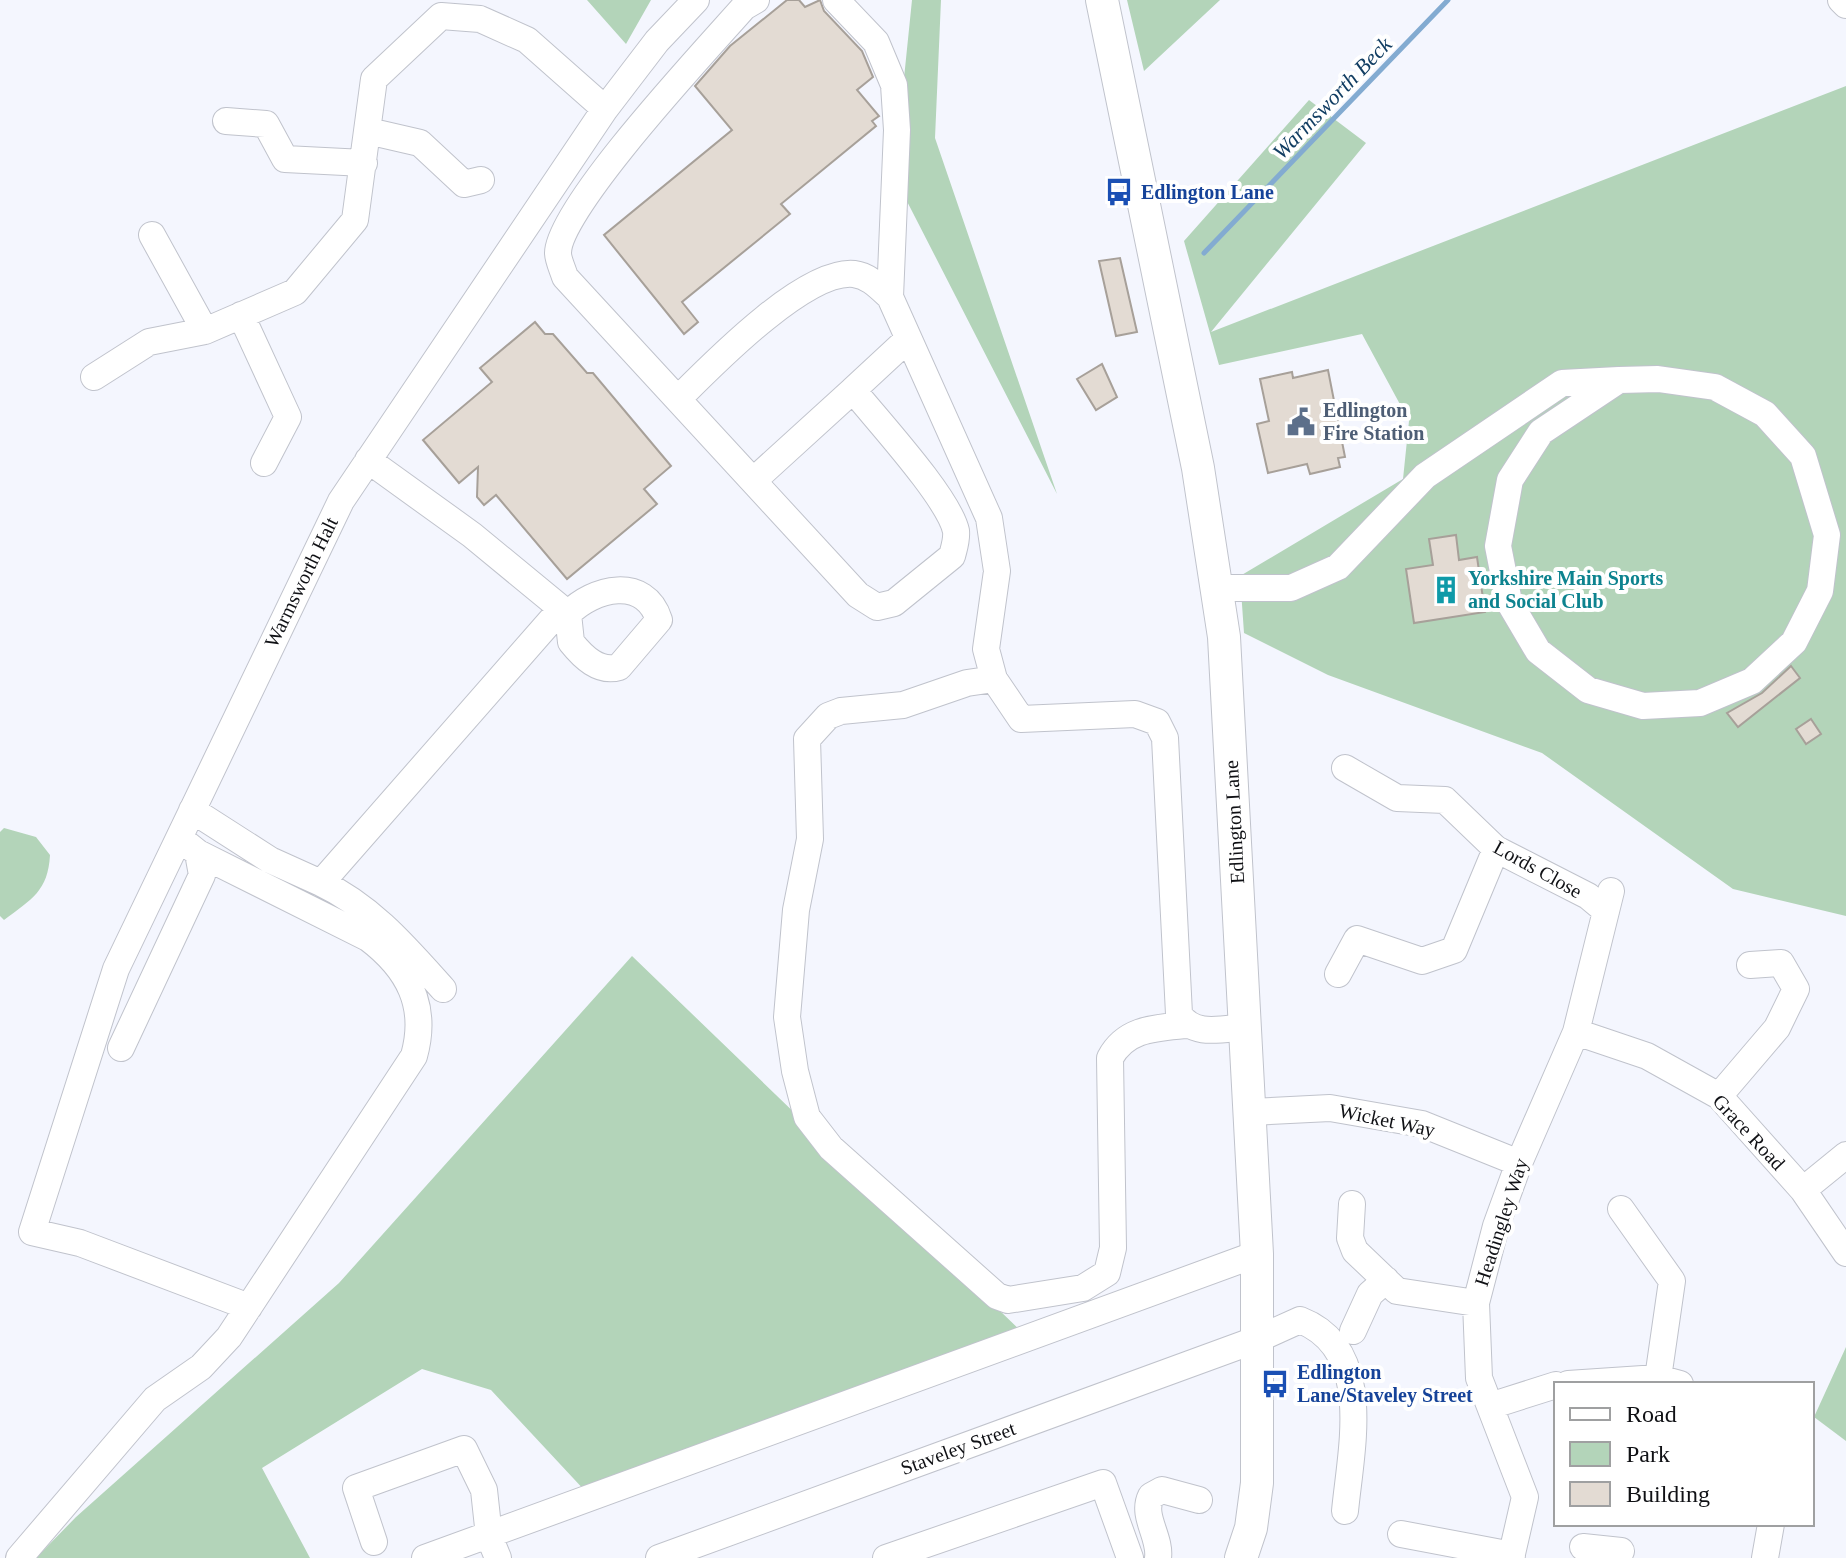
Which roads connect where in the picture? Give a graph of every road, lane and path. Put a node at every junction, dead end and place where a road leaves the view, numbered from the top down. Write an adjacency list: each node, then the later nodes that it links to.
1 (696, 0): 8 (street, Warmsworth Halt)
2 (756, 0): 21 (street)
3 (836, 0): 14 (street)
4 (1102, 0): 25 (main road, Edlington Lane)
5 (1841, 0): 6 (street)
6 (1846, 5)
7 (433, 8): 8 (street); 10 (street)
8 (605, 109): 22 (street, Warmsworth Halt)
9 (226, 121): 11 (street)
10 (368, 131): 11 (street); 12 (street)
11 (364, 163): 15 (street)
12 (466, 189)
13 (152, 235): 16 (street)
14 (890, 297): 17 (street); 21 (street)
15 (241, 315): 16 (street); 23 (street)
16 (205, 331): 18 (street)
17 (908, 339): 20 (street); 26 (street)
18 (94, 377)
19 (1619, 380): 19 (street); 25 (street)
20 (853, 390): 24 (street); 24 (street)
21 (678, 399): 24 (street)
22 (368, 460): 28 (street, Warmsworth Halt); 31 (street)
23 (264, 463)
24 (753, 481)
25 (1218, 588): 37 (main road, Edlington Lane)
26 (994, 679): 36 (street); 36 (street)
27 (1345, 768): 30 (street, Lords Close)
28 (192, 810): 29 (street, Warmsworth Halt); 31 (street)
29 (188, 845): 39 (street); 51 (street); 51 (street, Warmsworth Halt)
30 (1496, 849): 32 (street, Lords Close); 34 (street)
31 (321, 883): 35 (street)
32 (1608, 901): 38 (street, Headingley Way)
33 (1750, 965): 40 (street)
34 (1338, 974)
35 (443, 989)
36 (1186, 1025): 37 (street)
37 (1245, 1027): 41 (main road, Edlington Lane)
38 (1576, 1032): 40 (street, Grace Road); 43 (street, Headingley Way)
39 (121, 1048)
40 (1719, 1096): 44 (street, Grace Road)
41 (1250, 1112): 43 (street, Wicket Way); 48 (main road, Edlington Lane)
42 (1846, 1155): 44 (street)
43 (1519, 1163): 50 (street, Headingley Way)
44 (1803, 1190): 47 (street, Grace Road)
45 (1352, 1204): 49 (street)
46 (1621, 1209): 54 (street)
47 (1846, 1253)
48 (1257, 1254): 53 (main road, Edlington Lane); 63 (street)
49 (1386, 1280): 50 (street); 52 (street)
50 (1476, 1303): 57 (street, Headingley Way)
51 (249, 1307): 67 (street)
52 (1353, 1331)
53 (1258, 1339): 59 (street, Staveley Street); 64 (street, Staveley Street); 74 (main road, Edlington Lane)
54 (1669, 1381): 55 (street)
55 (1635, 1382)
56 (1554, 1386): 57 (street)
57 (1490, 1406): 66 (street, Headingley Way)
58 (1199, 1500): 73 (street)
59 (1345, 1511)
60 (1771, 1526): 76 (street)
61 (1401, 1534): 66 (street)
62 (374, 1542): 63 (street)
63 (493, 1547): 68 (street)
64 (722, 1547): 69 (street, Staveley Street)
65 (1583, 1547): 75 (street)
66 (1512, 1556)
67 (19, 1558)
68 (425, 1558)
69 (659, 1558)
70 (886, 1558): 72 (street)
71 (1121, 1558): 72 (street)
72 (1129, 1558)
73 (1158, 1558)
74 (1241, 1558)
75 (1618, 1558)
76 (1765, 1558)

